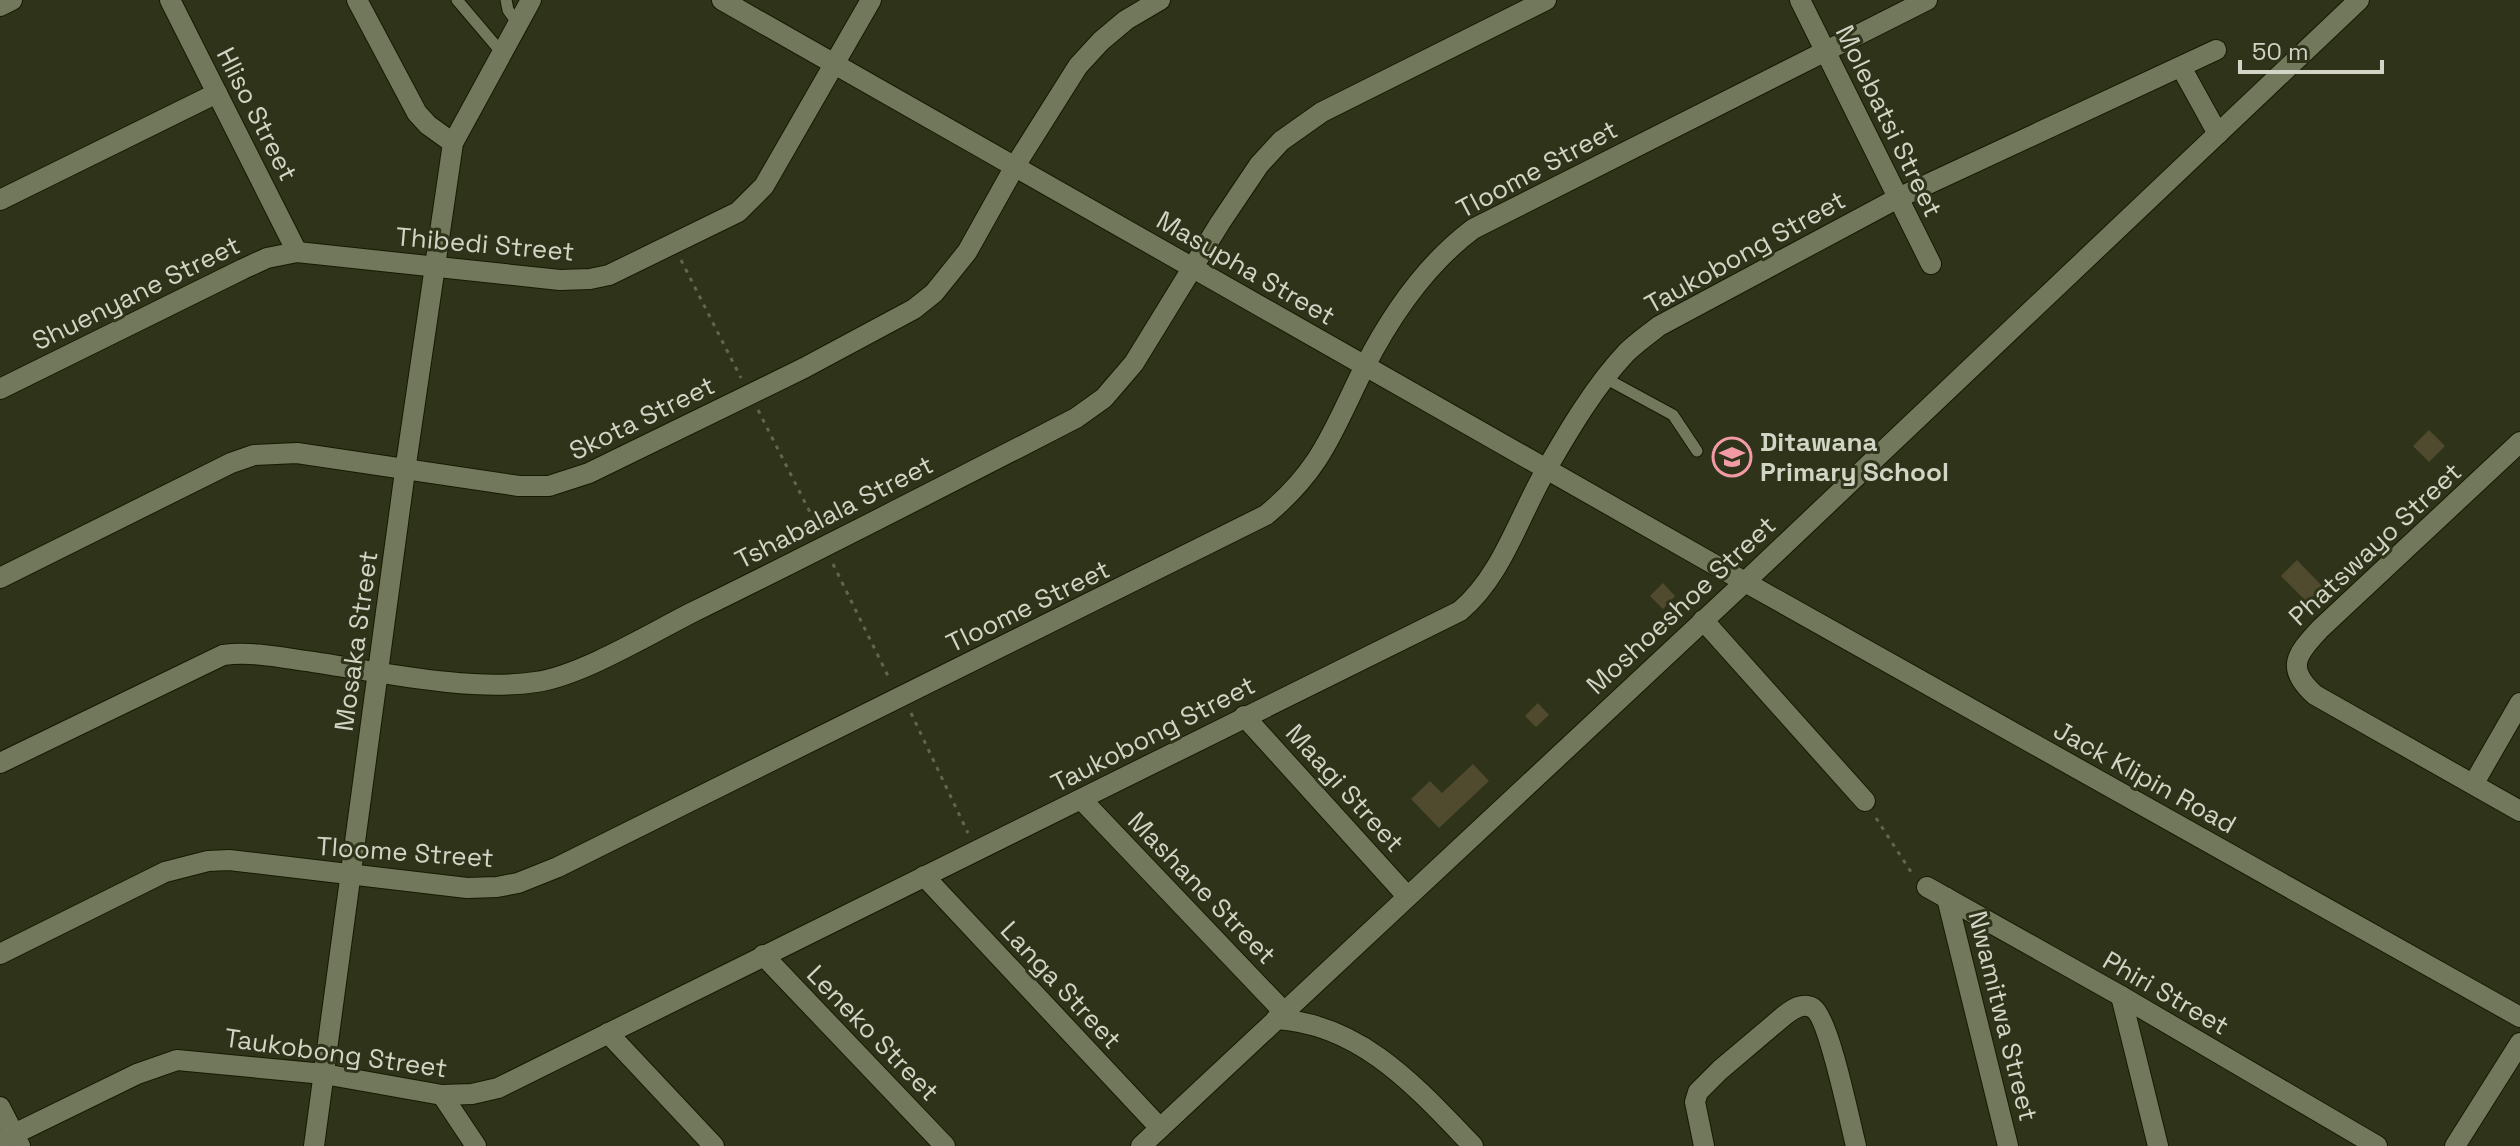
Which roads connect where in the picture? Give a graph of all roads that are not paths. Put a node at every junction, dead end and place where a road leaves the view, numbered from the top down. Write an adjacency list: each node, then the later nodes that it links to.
1 (12, 0): 14 (street)
2 (170, 0): 21 (street, Hliso Street)
3 (357, 0): 23 (street)
4 (457, 0): 18 (lane)
5 (506, 0): 15 (lane)
6 (531, 0): 15 (street, Mosaka Street)
7 (722, 0): 19 (street, Masupha Street)
8 (871, 0): 19 (street, Thibedi Street)
9 (1160, 0): 24 (street, Skota Street)
10 (1546, 0): 30 (street, Tshabalala Street)
11 (1800, 0): 17 (street, Molebatsi Street)
12 (1927, 0): 17 (street, Tloome Street)
13 (2359, 0): 22 (street, Moshoeshoe Street)
14 (0, 6)
15 (518, 24): 18 (street, Mosaka Street)
16 (2216, 50): 20 (street, Taukobong Street)
17 (1825, 51): 25 (street, Molebatsi Street); 31 (street, Tloome Street)
18 (502, 53): 23 (street, Mosaka Street)
19 (834, 63): 24 (street, Masupha Street); 29 (street, Thibedi Street)
20 (2181, 67): 22 (street); 25 (street, Taukobong Street)
21 (217, 93): 26 (street); 27 (street, Hliso Street)
22 (2218, 134): 39 (street, Moshoeshoe Street)
23 (453, 143): 29 (street, Mosaka Street)
24 (1015, 166): 30 (street, Masupha Street); 37 (street, Skota Street)
25 (1898, 198): 28 (street, Molebatsi Street); 32 (street, Taukobong Street)
26 (0, 200)
27 (297, 252): 29 (street, Thibedi Street); 33 (street, Shuenyane Street)
28 (1931, 264)
29 (437, 268): 37 (street, Mosaka Street)
30 (1193, 268): 31 (street, Masupha Street); 41 (street, Tshabalala Street)
31 (1365, 366): 36 (street, Masupha Street); 49 (street, Tloome Street)
32 (1605, 378): 35 (lane); 36 (street, Taukobong Street)
33 (0, 389)
34 (2520, 442): 45 (street, Phatswayo Street)
35 (1697, 451)
36 (1546, 469): 39 (street, Masupha Street); 43 (street, Taukobong Street)
37 (405, 471): 38 (street, Skota Street); 41 (street, Mosaka Street)
38 (0, 578)
39 (1745, 582): 40 (street, Moshoeshoe Street); 58 (street, Jack Klipin Road)
40 (1703, 620): 47 (street); 52 (street, Moshoeshoe Street)
41 (378, 672): 44 (street, Tshabalala Street); 49 (street, Mosaka Street)
42 (2520, 703): 45 (street)
43 (1244, 716): 46 (street, Taukobong Street); 52 (street, Maagi Street)
44 (0, 763)
45 (2474, 783): 48 (street, Phatswayo Street)
46 (1081, 799): 50 (street, Taukobong Street); 57 (street, Mashane Street)
47 (1865, 801)
48 (2520, 811)
49 (352, 876): 54 (street, Tloome Street); 61 (street, Mosaka Street)
50 (924, 876): 55 (street, Taukobong Street); 64 (street, Langa Street)
51 (1927, 887): 53 (street, Phiri Street)
52 (1407, 896): 57 (street, Moshoeshoe Street)
53 (1947, 898): 56 (street, Phiri Street); 74 (street, Nwamitwa Street)
54 (0, 954)
55 (763, 955): 59 (street, Taukobong Street); 69 (street, Leneko Street)
56 (2121, 996): 75 (street); 76 (street, Phiri Street)
57 (1280, 1016): 64 (street, Moshoeshoe Street); 71 (street)
58 (2520, 1017)
59 (608, 1033): 62 (street, Taukobong Street); 68 (street)
60 (2520, 1043): 77 (street)
61 (324, 1074): 62 (street, Taukobong Street); 65 (street, Taukobong Street); 66 (street, Mosaka Street)
62 (442, 1095): 67 (street)
63 (0, 1107): 65 (street)
64 (1160, 1128): 70 (street, Moshoeshoe Street)
65 (11, 1141)
66 (314, 1146)
67 (476, 1146)
68 (714, 1146)
69 (945, 1146)
70 (1141, 1146)
71 (1473, 1146)
72 (1704, 1146): 73 (street)
73 (1856, 1146)
74 (2008, 1146)
75 (2158, 1146)
76 (2377, 1146)
77 (2455, 1146)

